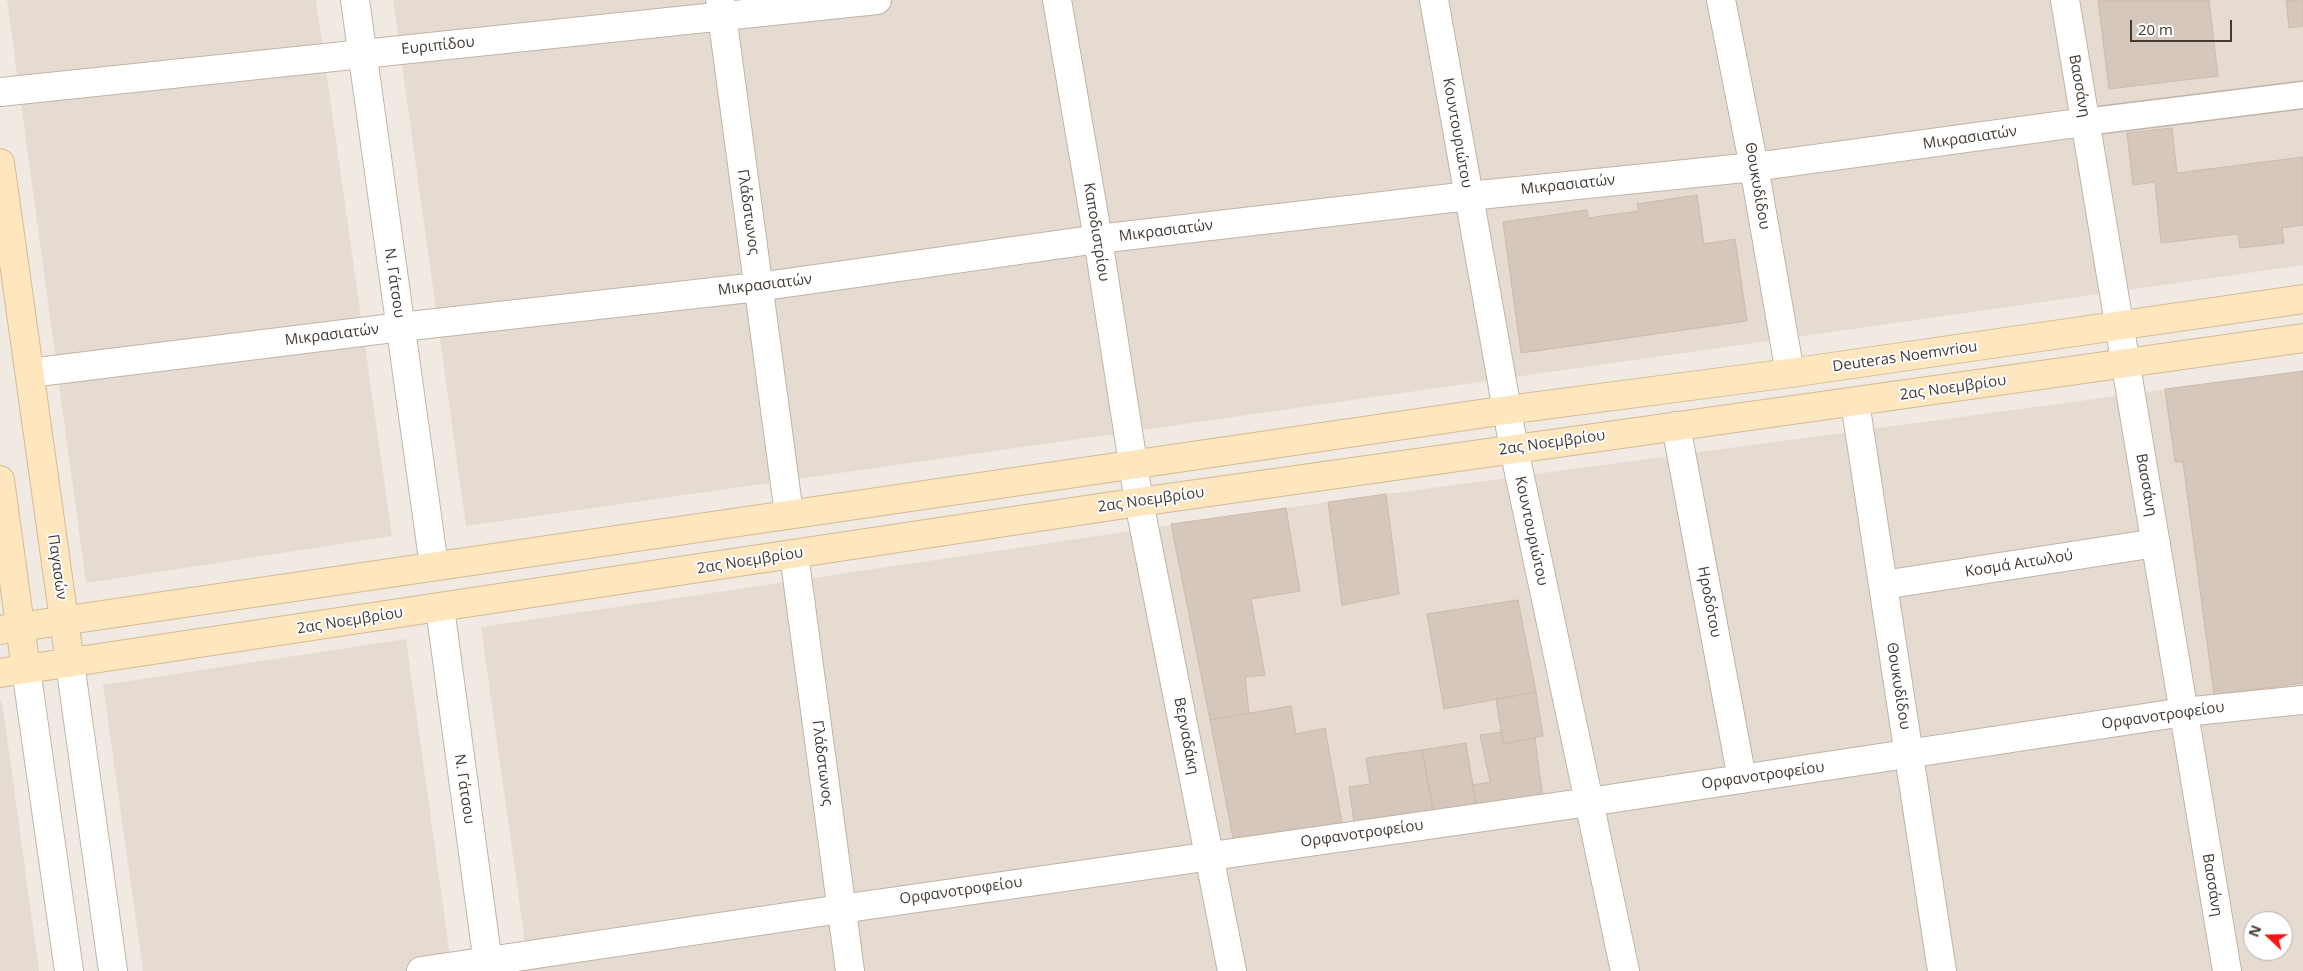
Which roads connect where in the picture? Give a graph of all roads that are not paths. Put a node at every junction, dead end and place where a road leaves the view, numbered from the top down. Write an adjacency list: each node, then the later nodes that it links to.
1 (355, 0): 8 (street, Ν. Γάτσου)
2 (877, 0): 7 (street, Ευριπίδου)
3 (1057, 0): 15 (street, Καποδιστρίου)
4 (1434, 0): 14 (street, Κουντουριώτου)
5 (1721, 0): 13 (street, Θουκυδίδου)
6 (2065, 0): 11 (street, Βασσάνη)
7 (721, 8): 8 (street, Ευριπίδου); 16 (street, Γλάδστωνος)
8 (362, 54): 9 (street, Ευριπίδου); 19 (street, Ν. Γάτσου)
9 (0, 92)
10 (2303, 94): 11 (street, Μικρασιατών)
11 (2085, 122): 13 (street, Μικρασιατών); 18 (street, Βασσάνη)
12 (0, 163): 23 (main road, Παγασών)
13 (1754, 167): 14 (street, Μικρασιατών); 22 (street, Θουκυδίδου)
14 (1469, 196): 15 (street, Μικρασιατών); 25 (street, Κουντουριώτου)
15 (1098, 239): 16 (street, Μικρασιατών); 28 (street, Καποδιστρίου)
16 (758, 287): 19 (street, Μικρασιατών); 31 (street, Γλάδστωνος)
17 (2303, 299): 18 (main road, Deuteras Noemvriou)
18 (2120, 326): 21 (street, Βασσάνη); 22 (main road, Deuteras Noemvriou)
19 (401, 327): 23 (street, Μικρασιατών); 34 (street, Ν. Γάτσου)
20 (2303, 338): 21 (main road, 2ας Νοεμβρίου)
21 (2126, 364): 24 (main road, 2ας Νοεμβρίου); 32 (street, Βασσάνη)
22 (1790, 373): 25 (main road, Deuteras Noemvriou)
23 (30, 374): 37 (main road, Παγασών)
24 (1855, 402): 26 (main road, 2ας Νοεμβρίου); 35 (street, Θουκυδίδου)
25 (1507, 410): 27 (street, Κουντουριώτου); 28 (main road)
26 (1676, 426): 27 (main road, 2ας Νοεμβρίου); 44 (street, Ηροδότου)
27 (1514, 448): 30 (main road, 2ας Νοεμβρίου); 45 (street, Κουντουριώτου)
28 (1133, 464): 30 (street, Καποδιστρίου); 31 (main road)
29 (0, 480): 38 (main road)
30 (1139, 502): 33 (main road, 2ας Νοεμβρίου); 46 (street, Βερναδάκη)
31 (788, 514): 34 (main road)
32 (2156, 543): 35 (street, Κοσμά Αιτωλού); 42 (street, Βασσάνη)
33 (794, 554): 36 (main road, 2ας Νοεμβρίου); 47 (street, Γλάδστωνος)
34 (434, 566): 37 (main road)
35 (1883, 585): 43 (street, Θουκυδίδου)
36 (440, 608): 39 (main road, 2ας Νοεμβρίου); 48 (street, Ν. Γάτσου)
37 (64, 620): 38 (main road); 39 (main road, Παγασών)
38 (10, 629): 40 (main road)
39 (70, 664): 40 (main road, 2ας Νοεμβρίου); 50 (street, Παγασών)
40 (13, 671): 49 (street)
41 (2303, 700): 42 (street, Ορφανοτροφείου)
42 (2184, 712): 43 (street, Ορφανοτροφείου); 56 (street, Βασσάνη)
43 (1909, 754): 44 (street, Ορφανοτροφείου); 55 (street, Θουκυδίδου)
44 (1742, 779): 45 (street, Ορφανοτροφείου)
45 (1589, 802): 46 (street, Ορφανοτροφείου); 54 (street, Κουντουριώτου)
46 (1209, 856): 47 (street, Ορφανοτροφείου); 53 (street, Βερναδάκη)
47 (841, 908): 48 (street, Ορφανοτροφείου); 52 (street, Γλάδστωνος)
48 (488, 966): 51 (street, Ορφανοτροφείου)
49 (69, 971)
50 (113, 971)
51 (421, 971)
52 (850, 971)
53 (1232, 971)
54 (1625, 971)
55 (1942, 971)
56 (2227, 971)

